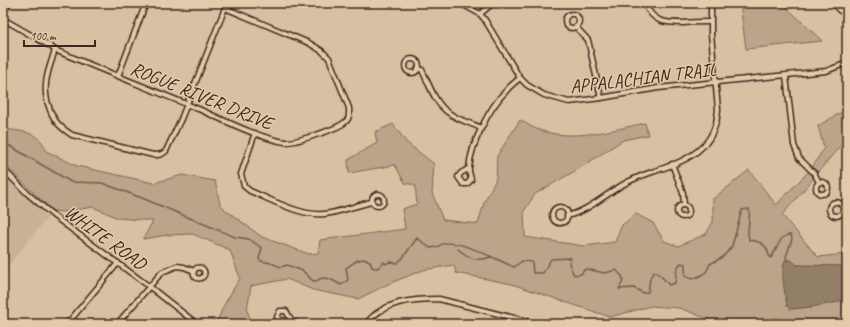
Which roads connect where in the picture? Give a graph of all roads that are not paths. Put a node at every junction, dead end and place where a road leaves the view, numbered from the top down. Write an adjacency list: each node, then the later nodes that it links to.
1 (9, 3): 10 (street)
2 (146, 3): 19 (street)
3 (227, 3): 9 (street)
4 (460, 3): 11 (street, APPALACHIAN TRAIL)
5 (493, 3): 11 (street)
6 (644, 3): 14 (street)
7 (711, 3): 14 (street)
8 (834, 3): 12 (street)
9 (225, 8): 24 (street); 26 (street, ROGUE RIVER DRIVE)
10 (3, 12)
11 (480, 14): 21 (street, APPALACHIAN TRAIL)
12 (847, 15)
13 (3, 19): 16 (street, ROGUE RIVER DRIVE)
14 (710, 22): 22 (street)
15 (576, 27): 23 (street)
16 (55, 50): 19 (street, ROGUE RIVER DRIVE); 24 (street)
17 (847, 63): 20 (street, APPALACHIAN TRAIL)
18 (418, 68): 25 (street)
19 (118, 76): 24 (street, ROGUE RIVER DRIVE)
20 (786, 76): 22 (street, APPALACHIAN TRAIL); 30 (street)
21 (520, 78): 23 (street, APPALACHIAN TRAIL); 25 (street)
22 (716, 82): 23 (street, APPALACHIAN TRAIL); 27 (street)
23 (601, 98)
24 (186, 104): 26 (street, ROGUE RIVER DRIVE)
25 (481, 128): 29 (street)
26 (255, 133): 31 (street)
27 (672, 164): 32 (street); 33 (street)
28 (3, 169): 34 (street, WHITE ROAD)
29 (468, 169)
30 (819, 182)
31 (372, 202)
32 (684, 205)
33 (567, 216)
34 (118, 263): 36 (street, WHITE ROAD); 38 (street)
35 (194, 271): 36 (street)
36 (150, 287): 39 (street); 40 (street, WHITE ROAD)
37 (292, 321): 41 (street)
38 (67, 324)
39 (117, 324)
40 (197, 324)
41 (298, 324)
42 (366, 324): 43 (street)
43 (538, 324)

